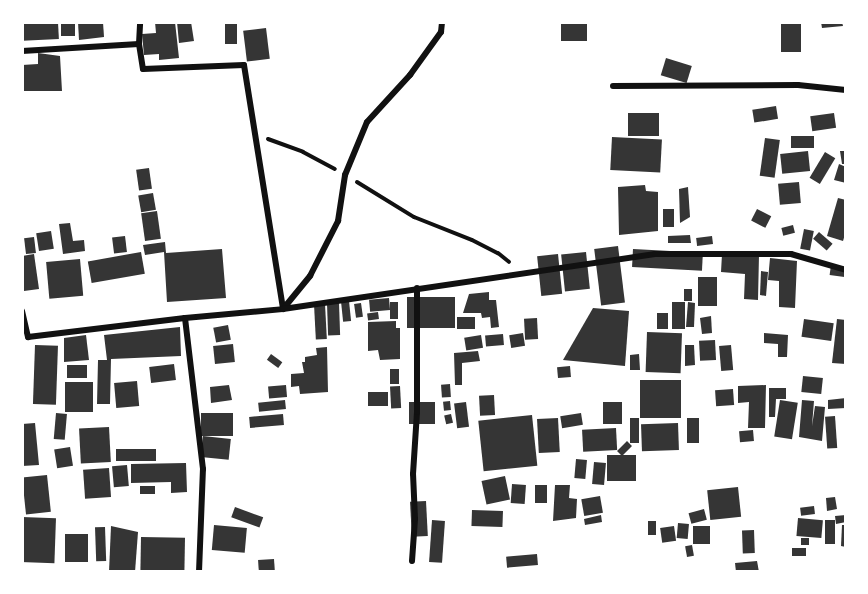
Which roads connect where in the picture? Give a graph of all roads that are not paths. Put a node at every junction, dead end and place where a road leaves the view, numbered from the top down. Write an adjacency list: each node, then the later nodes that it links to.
1 (140, 22): 3 (street)
2 (442, 22): 9 (street)
3 (139, 44): 4 (street); 9 (street)
4 (22, 51)
5 (613, 86): 6 (street)
6 (846, 90)
7 (846, 270): 8 (street)
8 (417, 288): 9 (street); 12 (street)
9 (282, 309): 11 (street)
10 (22, 311): 11 (street)
11 (185, 318): 13 (street)
12 (412, 561)
13 (199, 572)

